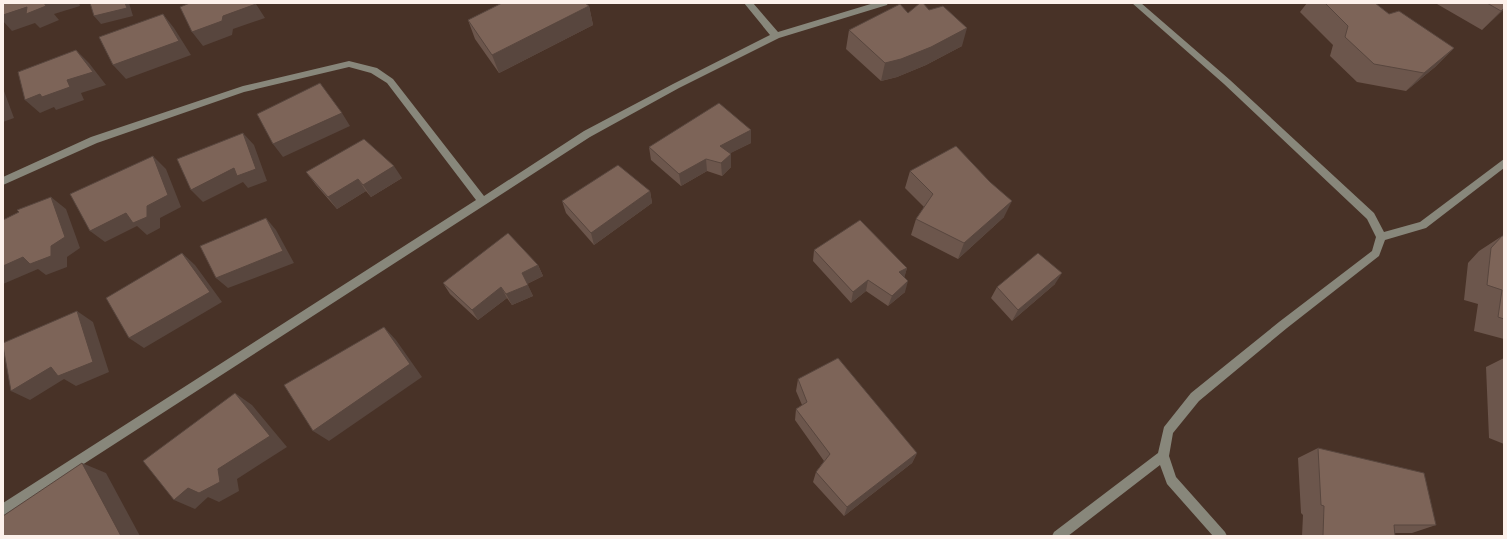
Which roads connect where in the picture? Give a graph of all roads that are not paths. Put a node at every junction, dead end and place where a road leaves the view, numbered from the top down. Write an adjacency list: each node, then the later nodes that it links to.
1 (748, 3): 4 (street)
2 (884, 3): 4 (street)
3 (1136, 3): 8 (street)
4 (776, 36): 7 (street)
5 (1504, 163): 8 (street)
6 (3, 181): 7 (street)
7 (483, 202): 10 (street)
8 (1381, 237): 9 (street)
9 (1163, 456): 11 (street); 12 (street)
10 (3, 510)
11 (1058, 536)
12 (1221, 536)

